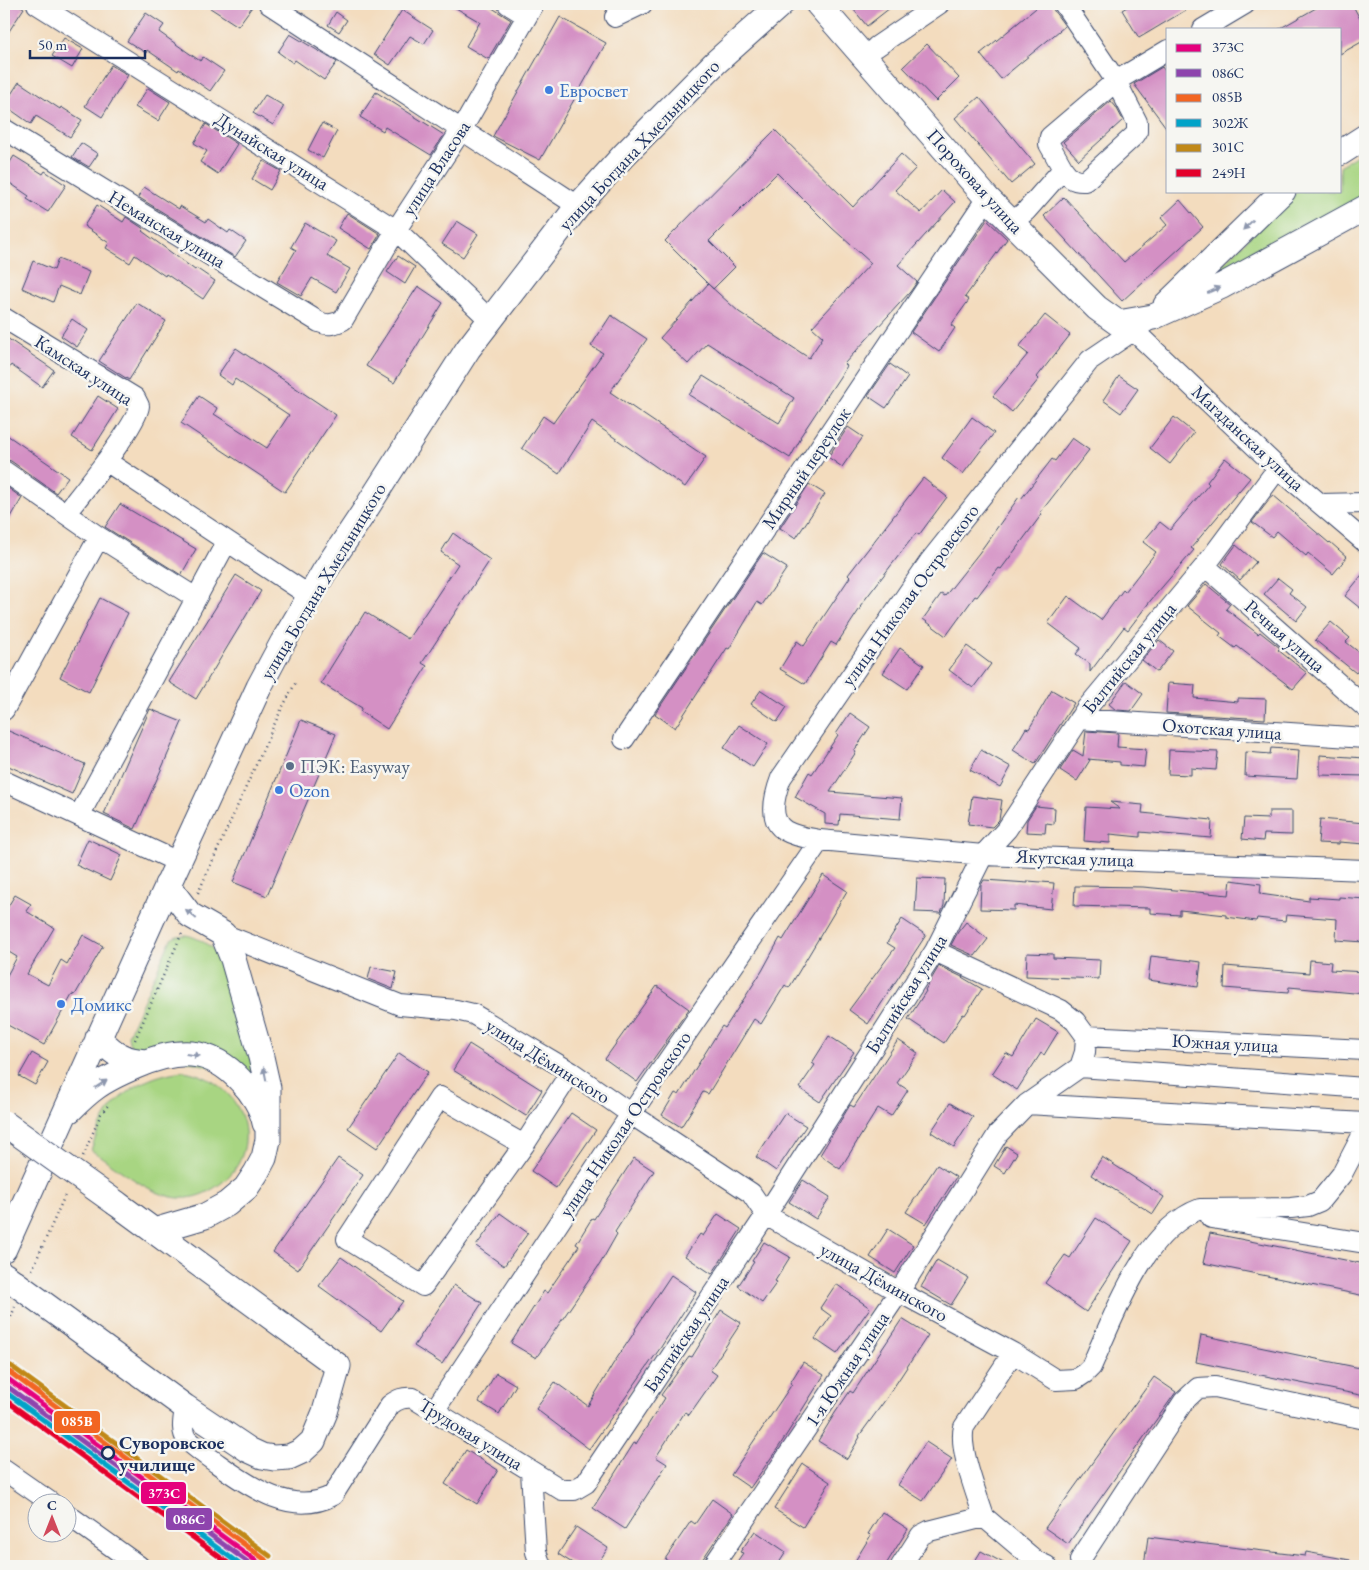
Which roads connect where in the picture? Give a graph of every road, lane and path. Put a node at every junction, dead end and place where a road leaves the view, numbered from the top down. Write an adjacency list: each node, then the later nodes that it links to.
1 (37, 4): 26 (street, Дунайская улица)
2 (269, 4): 17 (street)
3 (508, 4): 10 (street)
4 (642, 4): 11 (street)
5 (781, 4): 23 (main road, улица Богдана Хмельницкого)
6 (818, 4): 22 (main road, Пороховая улица)
7 (939, 4): 13 (street)
8 (1064, 4): 15 (street)
9 (1245, 4): 12 (street)
10 (531, 10): 17 (street, улица Власова)
11 (615, 18)
12 (1205, 28)
13 (876, 46)
14 (1166, 51): 15 (street)
15 (1116, 81): 20 (street); 20 (street)
16 (4, 129): 29 (street, Неманская улица)
17 (462, 129): 23 (street); 26 (street, улица Власова)
18 (1365, 137): 19 (main road)
19 (1342, 152)
20 (1063, 168): 25 (street)
21 (1281, 192): 30 (main road, улица Николая Островского, one-way to 30)
22 (987, 198): 25 (main road, Пороховая улица); 48 (street, Мирный переулок)
23 (578, 206): 28 (main road, улица Богдана Хмельницкого)
24 (1365, 208): 30 (main road, улица Николая Островского, one-way to 24)
25 (1011, 223): 30 (main road, Пороховая улица)
26 (396, 230): 28 (street, Дунайская улица); 29 (street, улица Власова)
27 (4, 318): 31 (street, Камская улица)
28 (490, 320): 41 (main road, улица Богдана Хмельницкого)
29 (332, 324)
30 (1143, 324): 32 (street, Магаданская улица); 51 (street, улица Николая Островского)
31 (106, 461): 36 (street); 38 (street)
32 (1278, 468): 35 (street, Магаданская улица); 40 (street, Балтийская улица)
33 (4, 471): 36 (street)
34 (1365, 503): 35 (street)
35 (1321, 504): 39 (street, Магаданская улица)
36 (66, 513): 37 (street)
37 (99, 537): 42 (street); 45 (street)
38 (228, 541): 41 (street); 42 (street)
39 (1365, 542)
40 (1205, 566): 44 (street, Речная улица); 46 (street, Балтийская улица)
41 (310, 596): 54 (main road, улица Богдана Хмельницкого)
42 (196, 598): 50 (street)
43 (296, 682): 57 (path)
44 (1365, 707)
45 (4, 710)
46 (1079, 719): 47 (street, Охотская улица); 53 (street, Балтийская улица)
47 (1365, 738)
48 (624, 739)
49 (4, 781): 50 (street)
50 (79, 816): 54 (street)
51 (786, 831): 52 (street, Якутская улица)
52 (820, 840): 53 (street, Якутская улица); 68 (street, улица Николая Островского)
53 (983, 855): 55 (street, Якутская улица); 59 (street, Балтийская улица)
54 (178, 862): 56 (main road, улица Богдана Хмельницкого)
55 (1365, 870)
56 (167, 885): 57 (main road); 61 (main road, улица Богдана Хмельницкого)
57 (190, 915): 58 (main road); 63 (path)
58 (223, 934): 65 (street, улица Дёминского); 73 (main road, one-way to 58)
59 (935, 951): 60 (street); 76 (street, Балтийская улица)
60 (1086, 1036): 62 (street, Южная улица); 64 (street)
61 (98, 1038): 63 (main road); 69 (main road, улица Богдана Хмельницкого)
62 (1365, 1050)
63 (138, 1061): 69 (main road, one-way to 63); 73 (main road, one-way to 73)
64 (1080, 1067): 66 (street); 67 (street, 1-я Южная улица)
65 (571, 1072): 68 (street, улица Дёминского); 74 (street)
66 (1365, 1088)
67 (1027, 1104): 71 (street); 81 (street, 1-я Южная улица)
68 (631, 1114): 76 (street, улица Дёминского); 84 (street, улица Николая Островского)
69 (64, 1115): 79 (main road, улица Богдана Хмельницкого)
70 (4, 1123): 77 (main road, bridge)
71 (1365, 1123)
72 (1365, 1130): 75 (street)
73 (268, 1140): 77 (main road)
74 (524, 1145): 74 (street)
75 (1187, 1214): 78 (street); 82 (street, улица Дёминского)
76 (766, 1215): 81 (street, улица Дёминского); 87 (street, Балтийская улица)
77 (154, 1231): 83 (main road)
78 (1365, 1243)
79 (4, 1249)
80 (4, 1275): 83 (main road)
81 (899, 1292): 82 (street, улица Дёминского); 95 (street, 1-я Южная улица)
82 (1013, 1354): 89 (street)
83 (185, 1407): 84 (street, Трудовая улица)
84 (434, 1411): 87 (street, Трудовая улица)
85 (1365, 1419): 91 (street)
86 (4, 1470): 88 (street)
87 (531, 1471): 94 (street)
88 (36, 1492)
89 (984, 1517): 92 (street); 96 (street)
90 (78, 1522): 93 (street)
91 (1080, 1560)
92 (1039, 1564)
93 (139, 1566)
94 (541, 1566)
95 (713, 1566)
96 (900, 1566)

